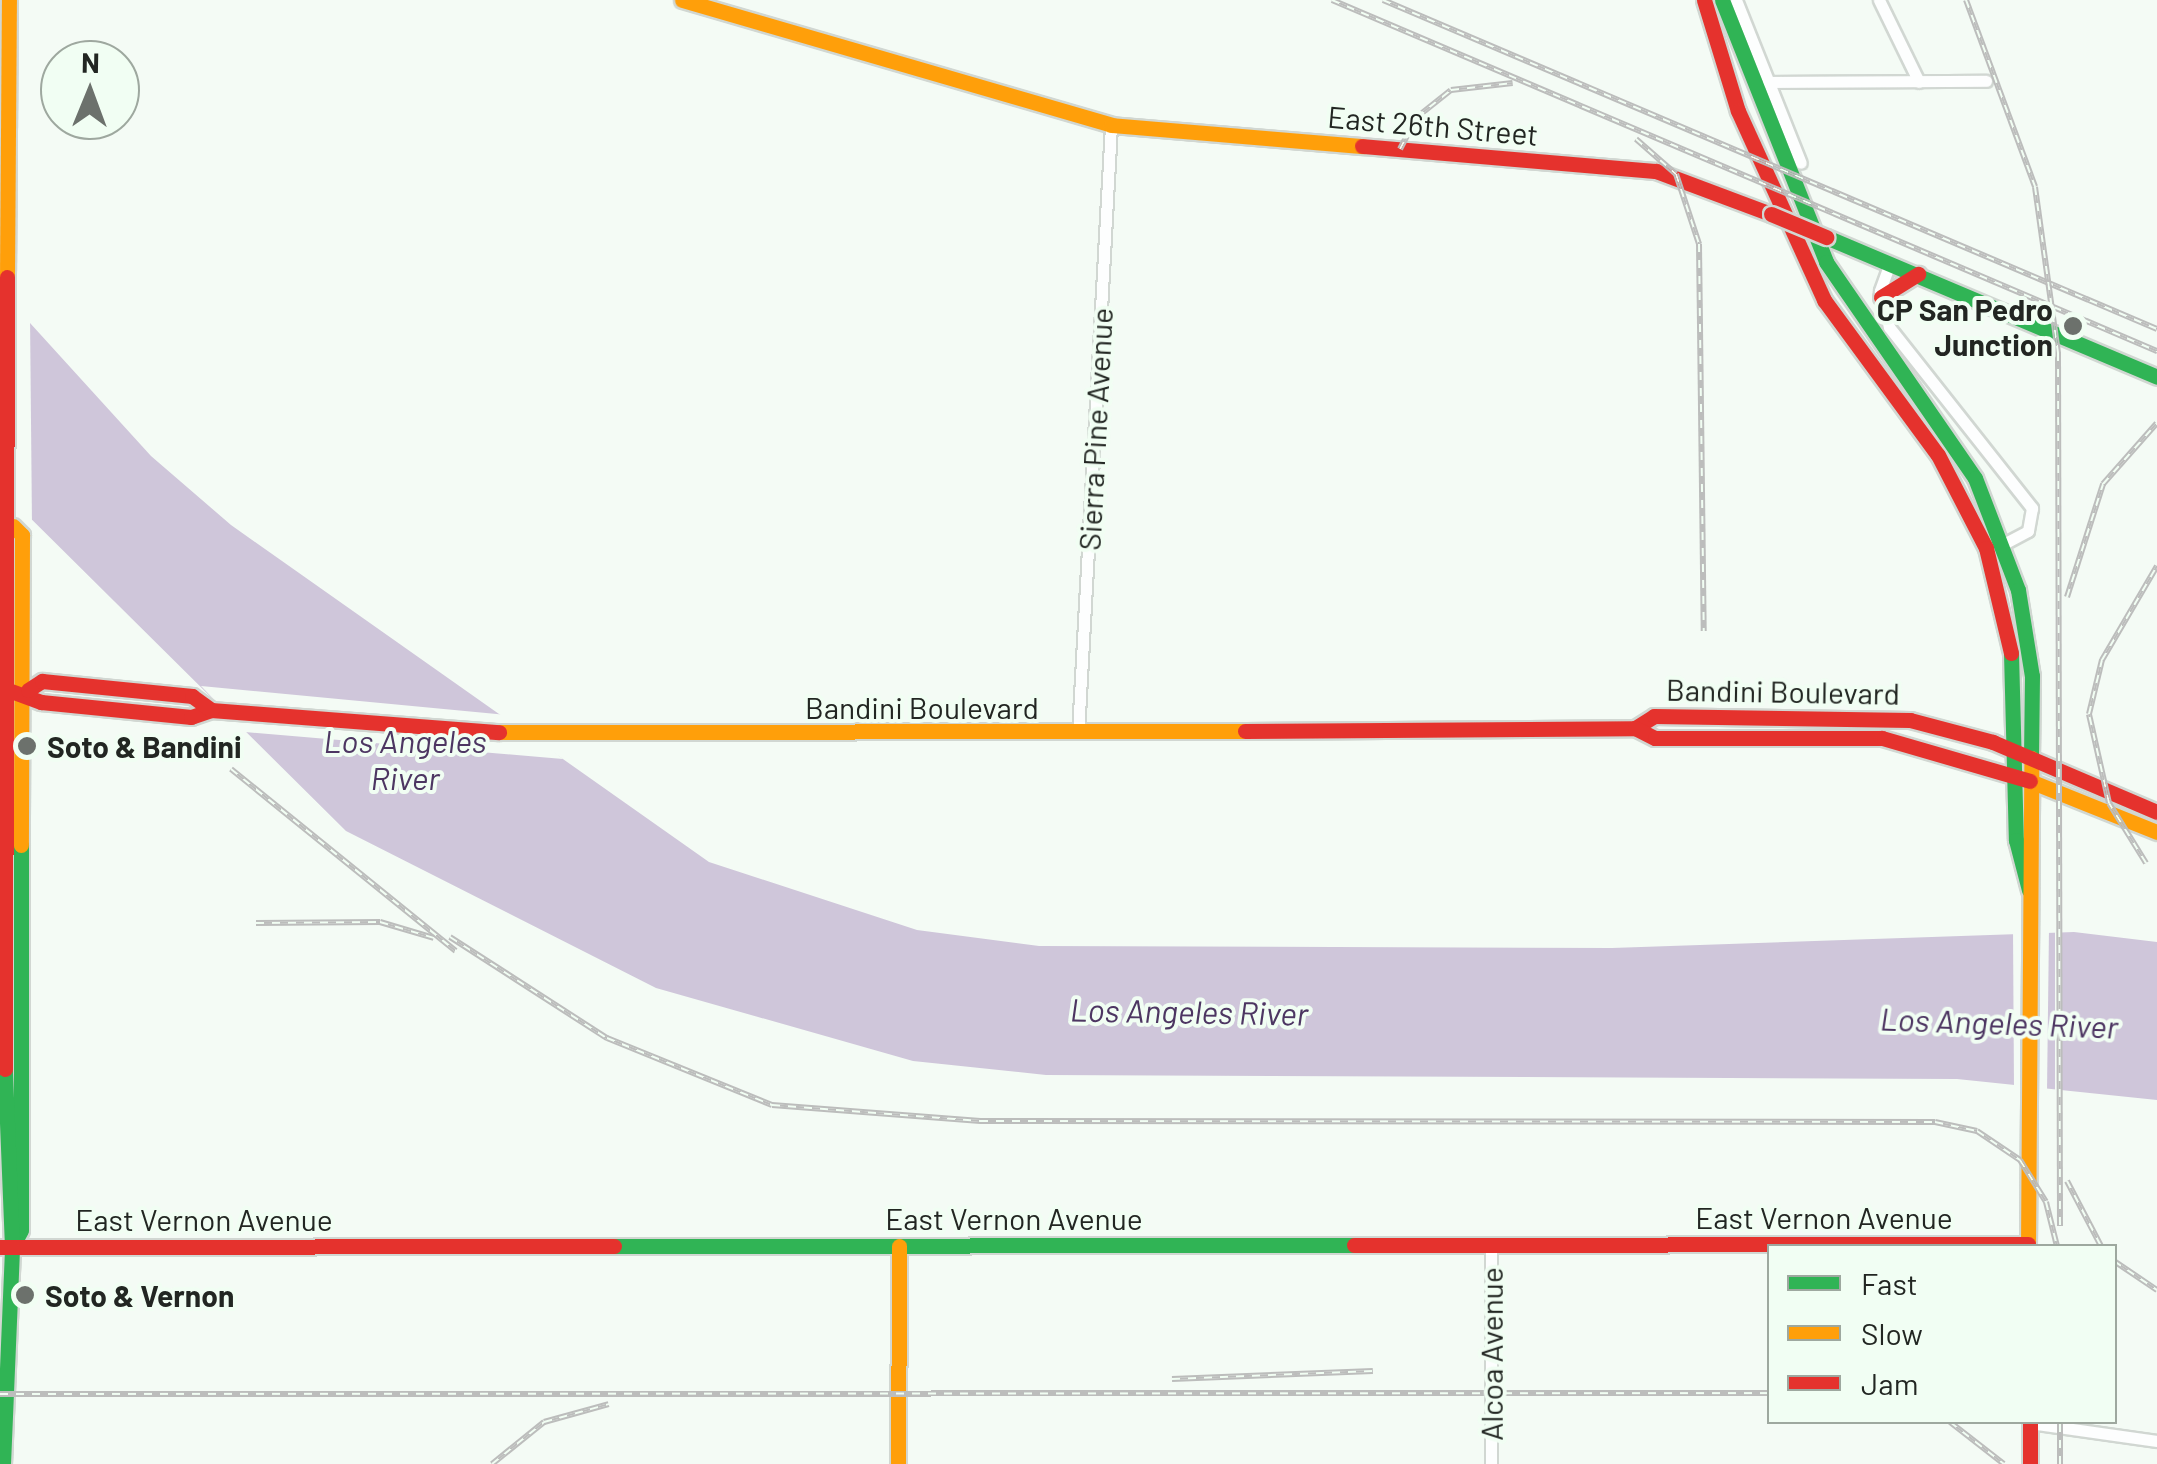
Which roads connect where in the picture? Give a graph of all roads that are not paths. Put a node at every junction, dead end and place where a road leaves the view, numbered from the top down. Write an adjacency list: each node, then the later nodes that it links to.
1 (9, 0): 17 (main road)
2 (682, 0): 10 (main road, East 26th Street)
3 (1704, 0): 20 (main road)
4 (1722, 0): 16 (main road)
5 (1736, 0): 8 (street)
6 (1879, 0): 9 (street)
7 (1986, 81): 9 (street)
8 (1768, 82): 9 (street); 11 (street)
9 (1919, 82)
10 (1112, 125): 12 (main road, East 26th Street, bridge); 19 (street, Sierra Pine Avenue)
11 (1802, 163)
12 (1890, 263): 13 (main road, East 26th Street); 14 (street)
13 (1918, 274): 14 (main road); 15 (main road, East 26th Street)
14 (1880, 296): 16 (street)
15 (2157, 376)
16 (2004, 544): 21 (main road)
17 (13, 688): 19 (main road, Bandini Boulevard); 29 (main road); 30 (main road)
18 (1634, 728): 19 (main road, Bandini Boulevard); 20 (main road, Bandini Boulevard); 22 (main road, Bandini Boulevard)
19 (1078, 733)
20 (2014, 752): 21 (main road, Bandini Boulevard); 22 (main road)
21 (2033, 761): 23 (main road); 25 (main road, Bandini Boulevard)
22 (2014, 774): 23 (main road, Bandini Boulevard); 28 (main road)
23 (2033, 782): 24 (main road, Bandini Boulevard); 26 (main road)
24 (2059, 792): 26 (main road); 27 (main road, Bandini Boulevard)
25 (2157, 812)
26 (2033, 824): 28 (main road)
27 (2157, 832)
28 (2029, 890): 31 (main road)
29 (3, 1023): 30 (main road); 35 (main road)
30 (20, 1024): 35 (main road)
31 (2028, 1244)
32 (1491, 1245): 33 (main road, East Vernon Avenue); 34 (main road, East Vernon Avenue); 41 (street, Alcoa Avenue)
33 (1767, 1245)
34 (898, 1246): 35 (main road, East Vernon Avenue); 40 (main road)
35 (6, 1247): 39 (main road)
36 (2030, 1424): 42 (main road)
37 (2043, 1424): 38 (street)
38 (2157, 1441)
39 (3, 1464)
40 (898, 1464)
41 (1491, 1464)
42 (2030, 1464)

